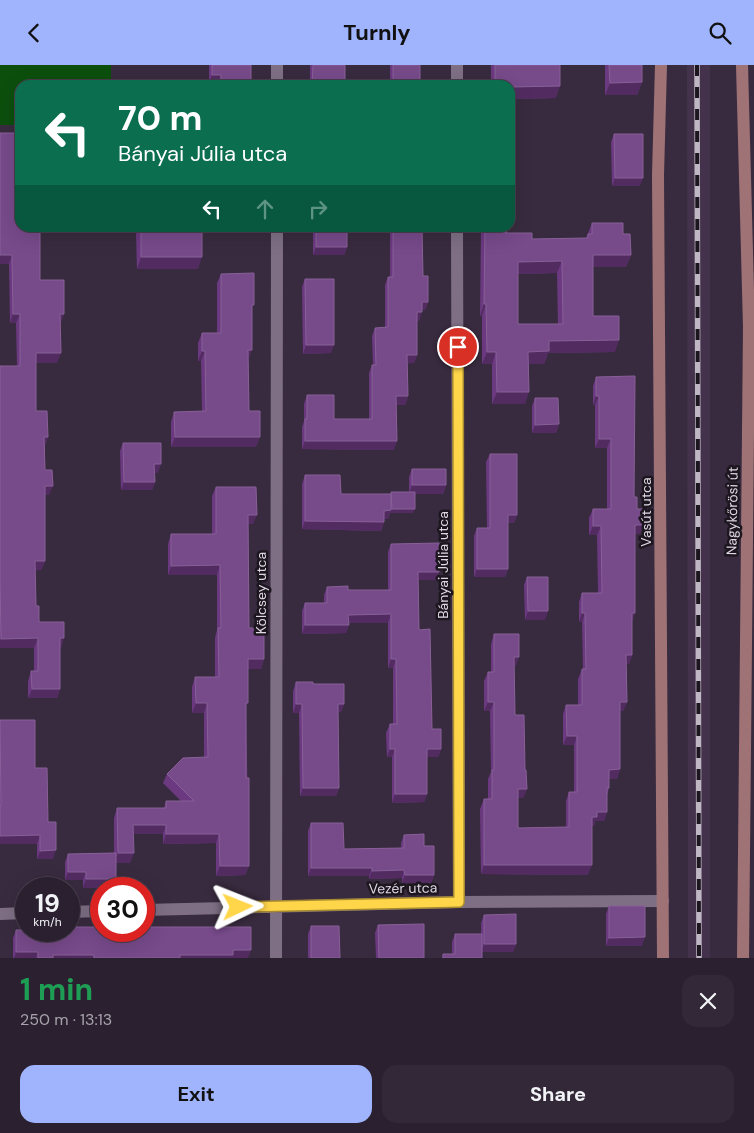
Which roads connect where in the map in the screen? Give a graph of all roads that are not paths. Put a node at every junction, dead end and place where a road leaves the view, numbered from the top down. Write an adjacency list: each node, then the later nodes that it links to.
1 (277, 65): 5 (street)
2 (457, 65): 6 (street)
3 (660, 65): 10 (street, Vasút utca)
4 (742, 65): 9 (street, Nagykőrösi út)
5 (277, 80)
6 (457, 80)
7 (277, 232): 12 (street, Kölcsey utca)
8 (457, 232): 11 (street, Bányai Júlia utca)
9 (751, 327): 18 (street, Nagykőrösi út)
10 (663, 901): 11 (street, Vezér utca); 17 (street, Vasút utca)
11 (459, 902): 12 (street, Vezér utca)
12 (276, 906): 13 (street, Vezér utca); 16 (street, Kölcsey utca)
13 (155, 910)
14 (15, 913): 15 (street)
15 (0, 914)
16 (276, 958)
17 (663, 958)
18 (743, 958)

